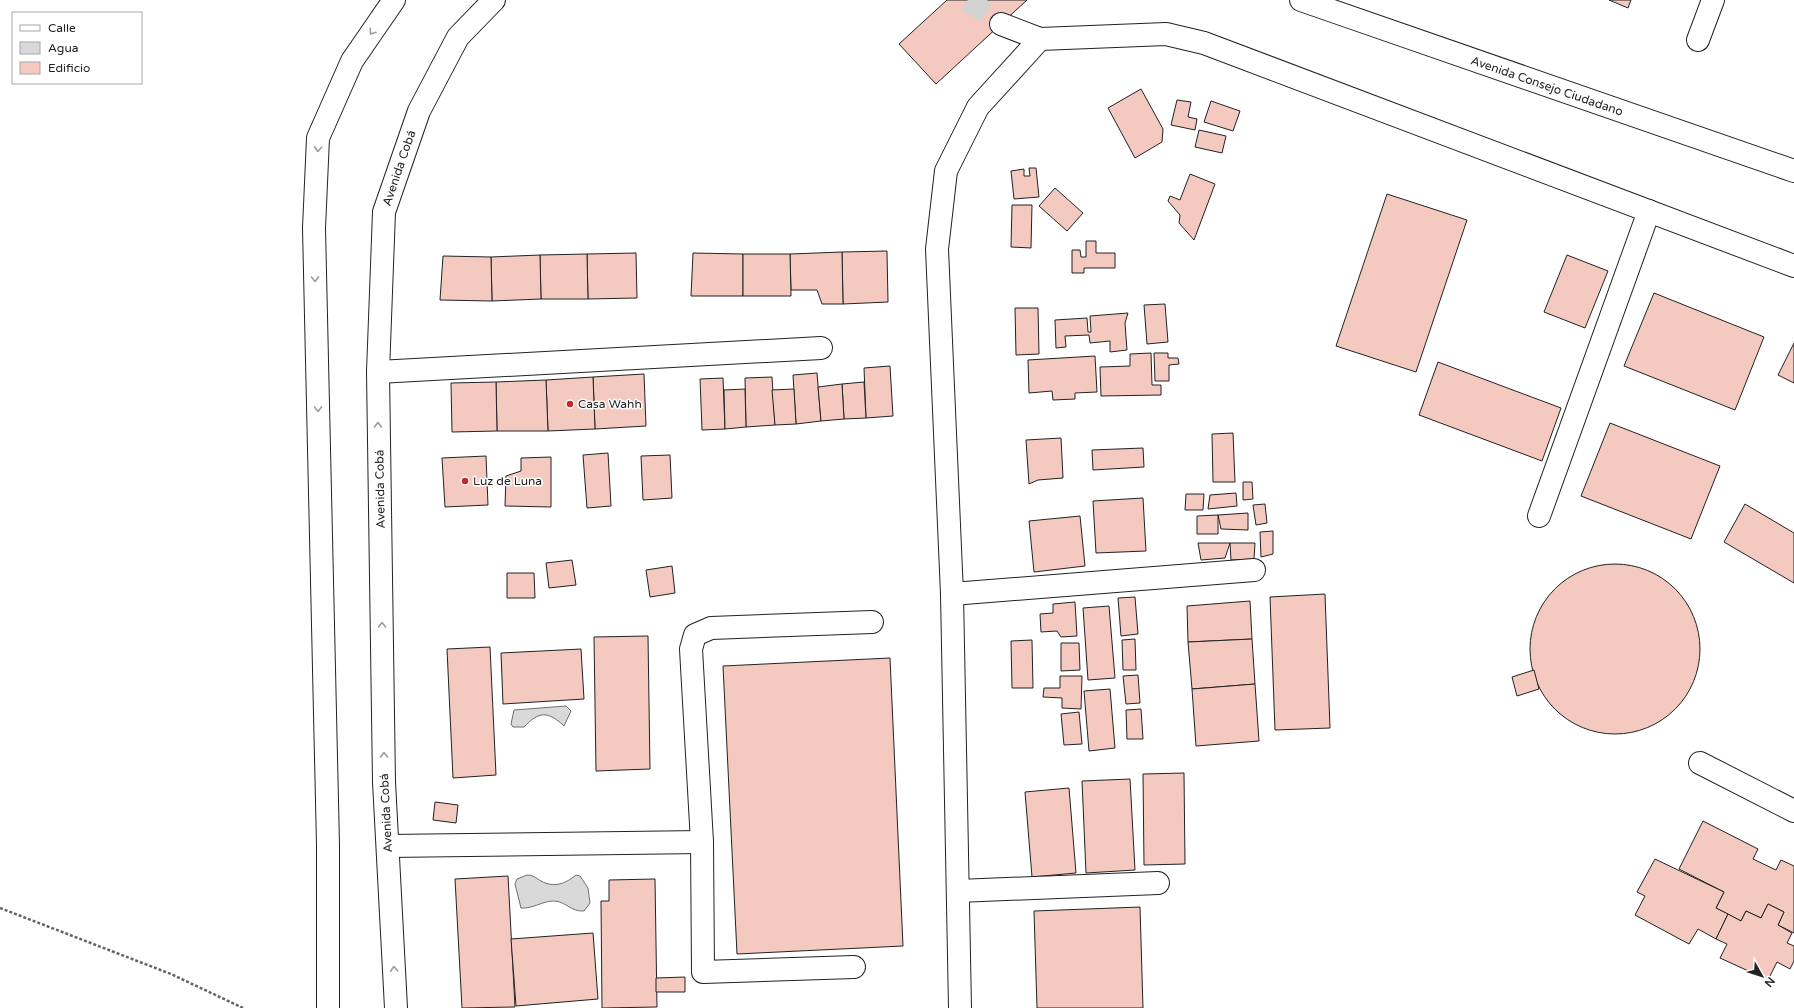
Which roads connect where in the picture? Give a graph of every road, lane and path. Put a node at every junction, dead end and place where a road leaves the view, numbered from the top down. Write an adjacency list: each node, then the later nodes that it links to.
1 (394, 0): 26 (street, one-way to 26)
2 (494, 0): 12 (street, Avenida Cobá)
3 (1301, 0): 8 (street, Avenida Consejo Ciudadano)
4 (1714, 0): 7 (street)
5 (1001, 24): 6 (street)
6 (1040, 39): 9 (street); 15 (street)
7 (1698, 40)
8 (1794, 171)
9 (1649, 211): 10 (street); 13 (street)
10 (1794, 266)
11 (821, 348): 12 (street)
12 (378, 372): 20 (street, Avenida Cobá, one-way to 12)
13 (1539, 516)
14 (1254, 570): 15 (street)
15 (952, 594): 22 (street)
16 (872, 622): 19 (street)
17 (1700, 764): 18 (street)
18 (1794, 811)
19 (702, 842): 20 (street); 24 (street)
20 (388, 846): 27 (street, Avenida Cobá, one-way to 20)
21 (1158, 883): 22 (street)
22 (958, 891): 28 (street)
23 (0, 908): 25 (path)
24 (854, 967)
25 (243, 1008)
26 (328, 1008)
27 (396, 1008)
28 (960, 1008)

